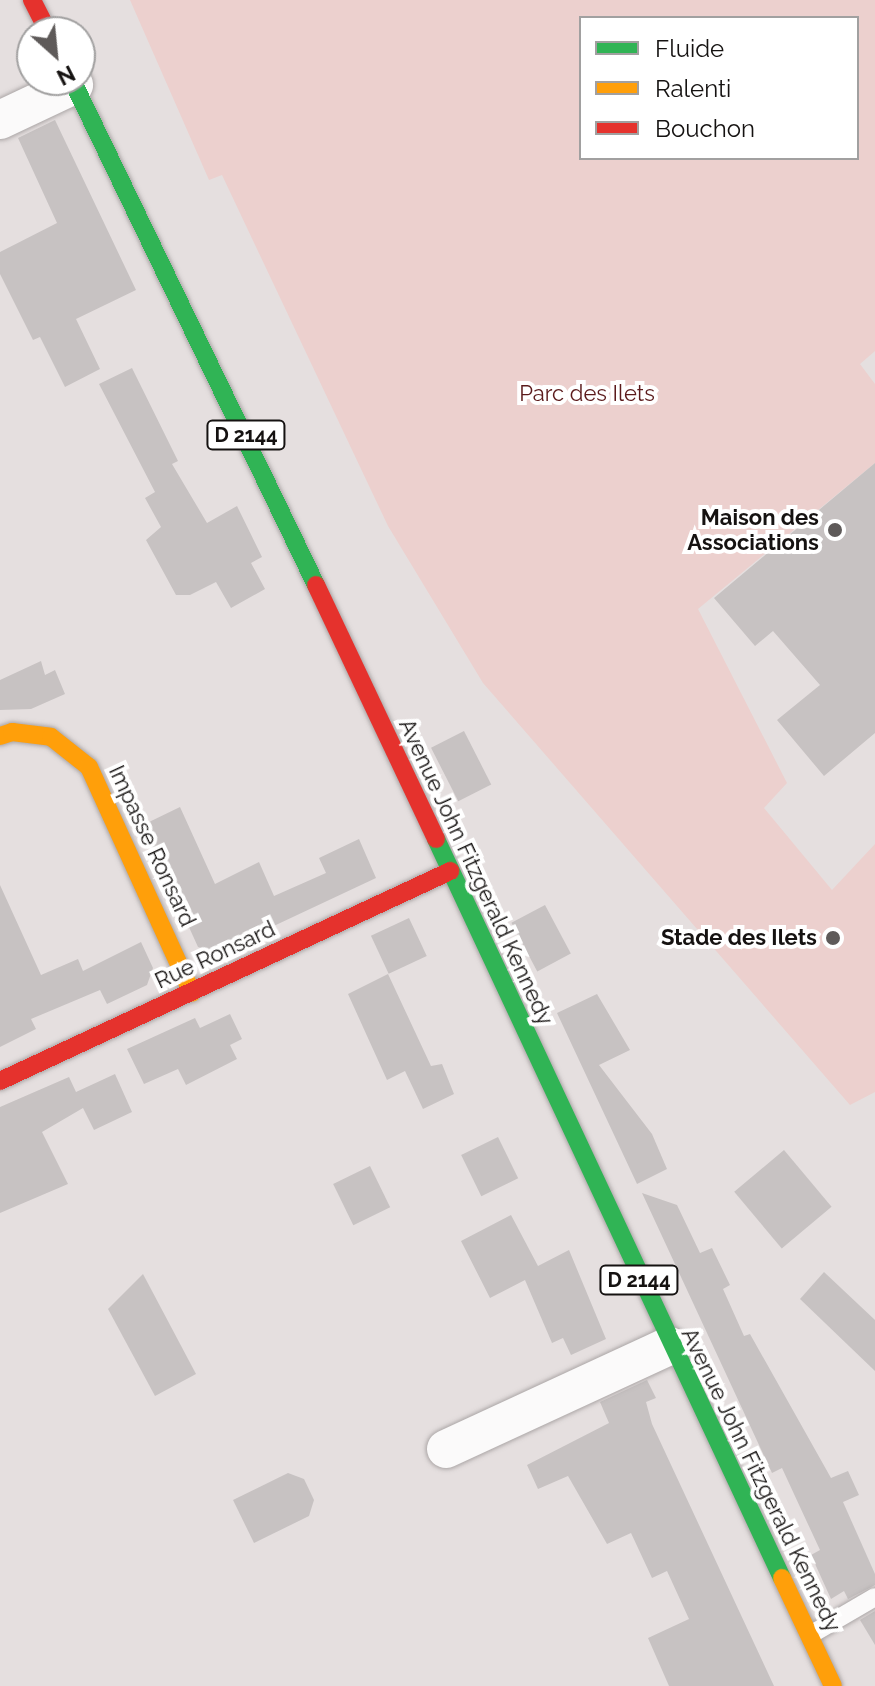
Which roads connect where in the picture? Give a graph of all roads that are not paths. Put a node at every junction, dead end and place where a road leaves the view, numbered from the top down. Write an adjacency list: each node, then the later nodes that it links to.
1 (46, 96): 3 (street)
2 (80, 96): 5 (main road, Avenue John Fitzgerald Kennedy / D 2144)
3 (0, 120)
4 (0, 736): 6 (main road, Impasse Ronsard)
5 (450, 871): 6 (main road, Rue Ronsard); 8 (main road, Avenue John Fitzgerald Kennedy / D 2144)
6 (192, 993): 7 (main road, Rue Ronsard)
7 (0, 1081)
8 (669, 1346): 9 (street); 11 (main road, Avenue John Fitzgerald Kennedy / D 2144)
9 (446, 1449)
10 (875, 1597): 11 (lane)
11 (810, 1635): 12 (main road, Avenue John Fitzgerald Kennedy / D 2144)
12 (833, 1686)

